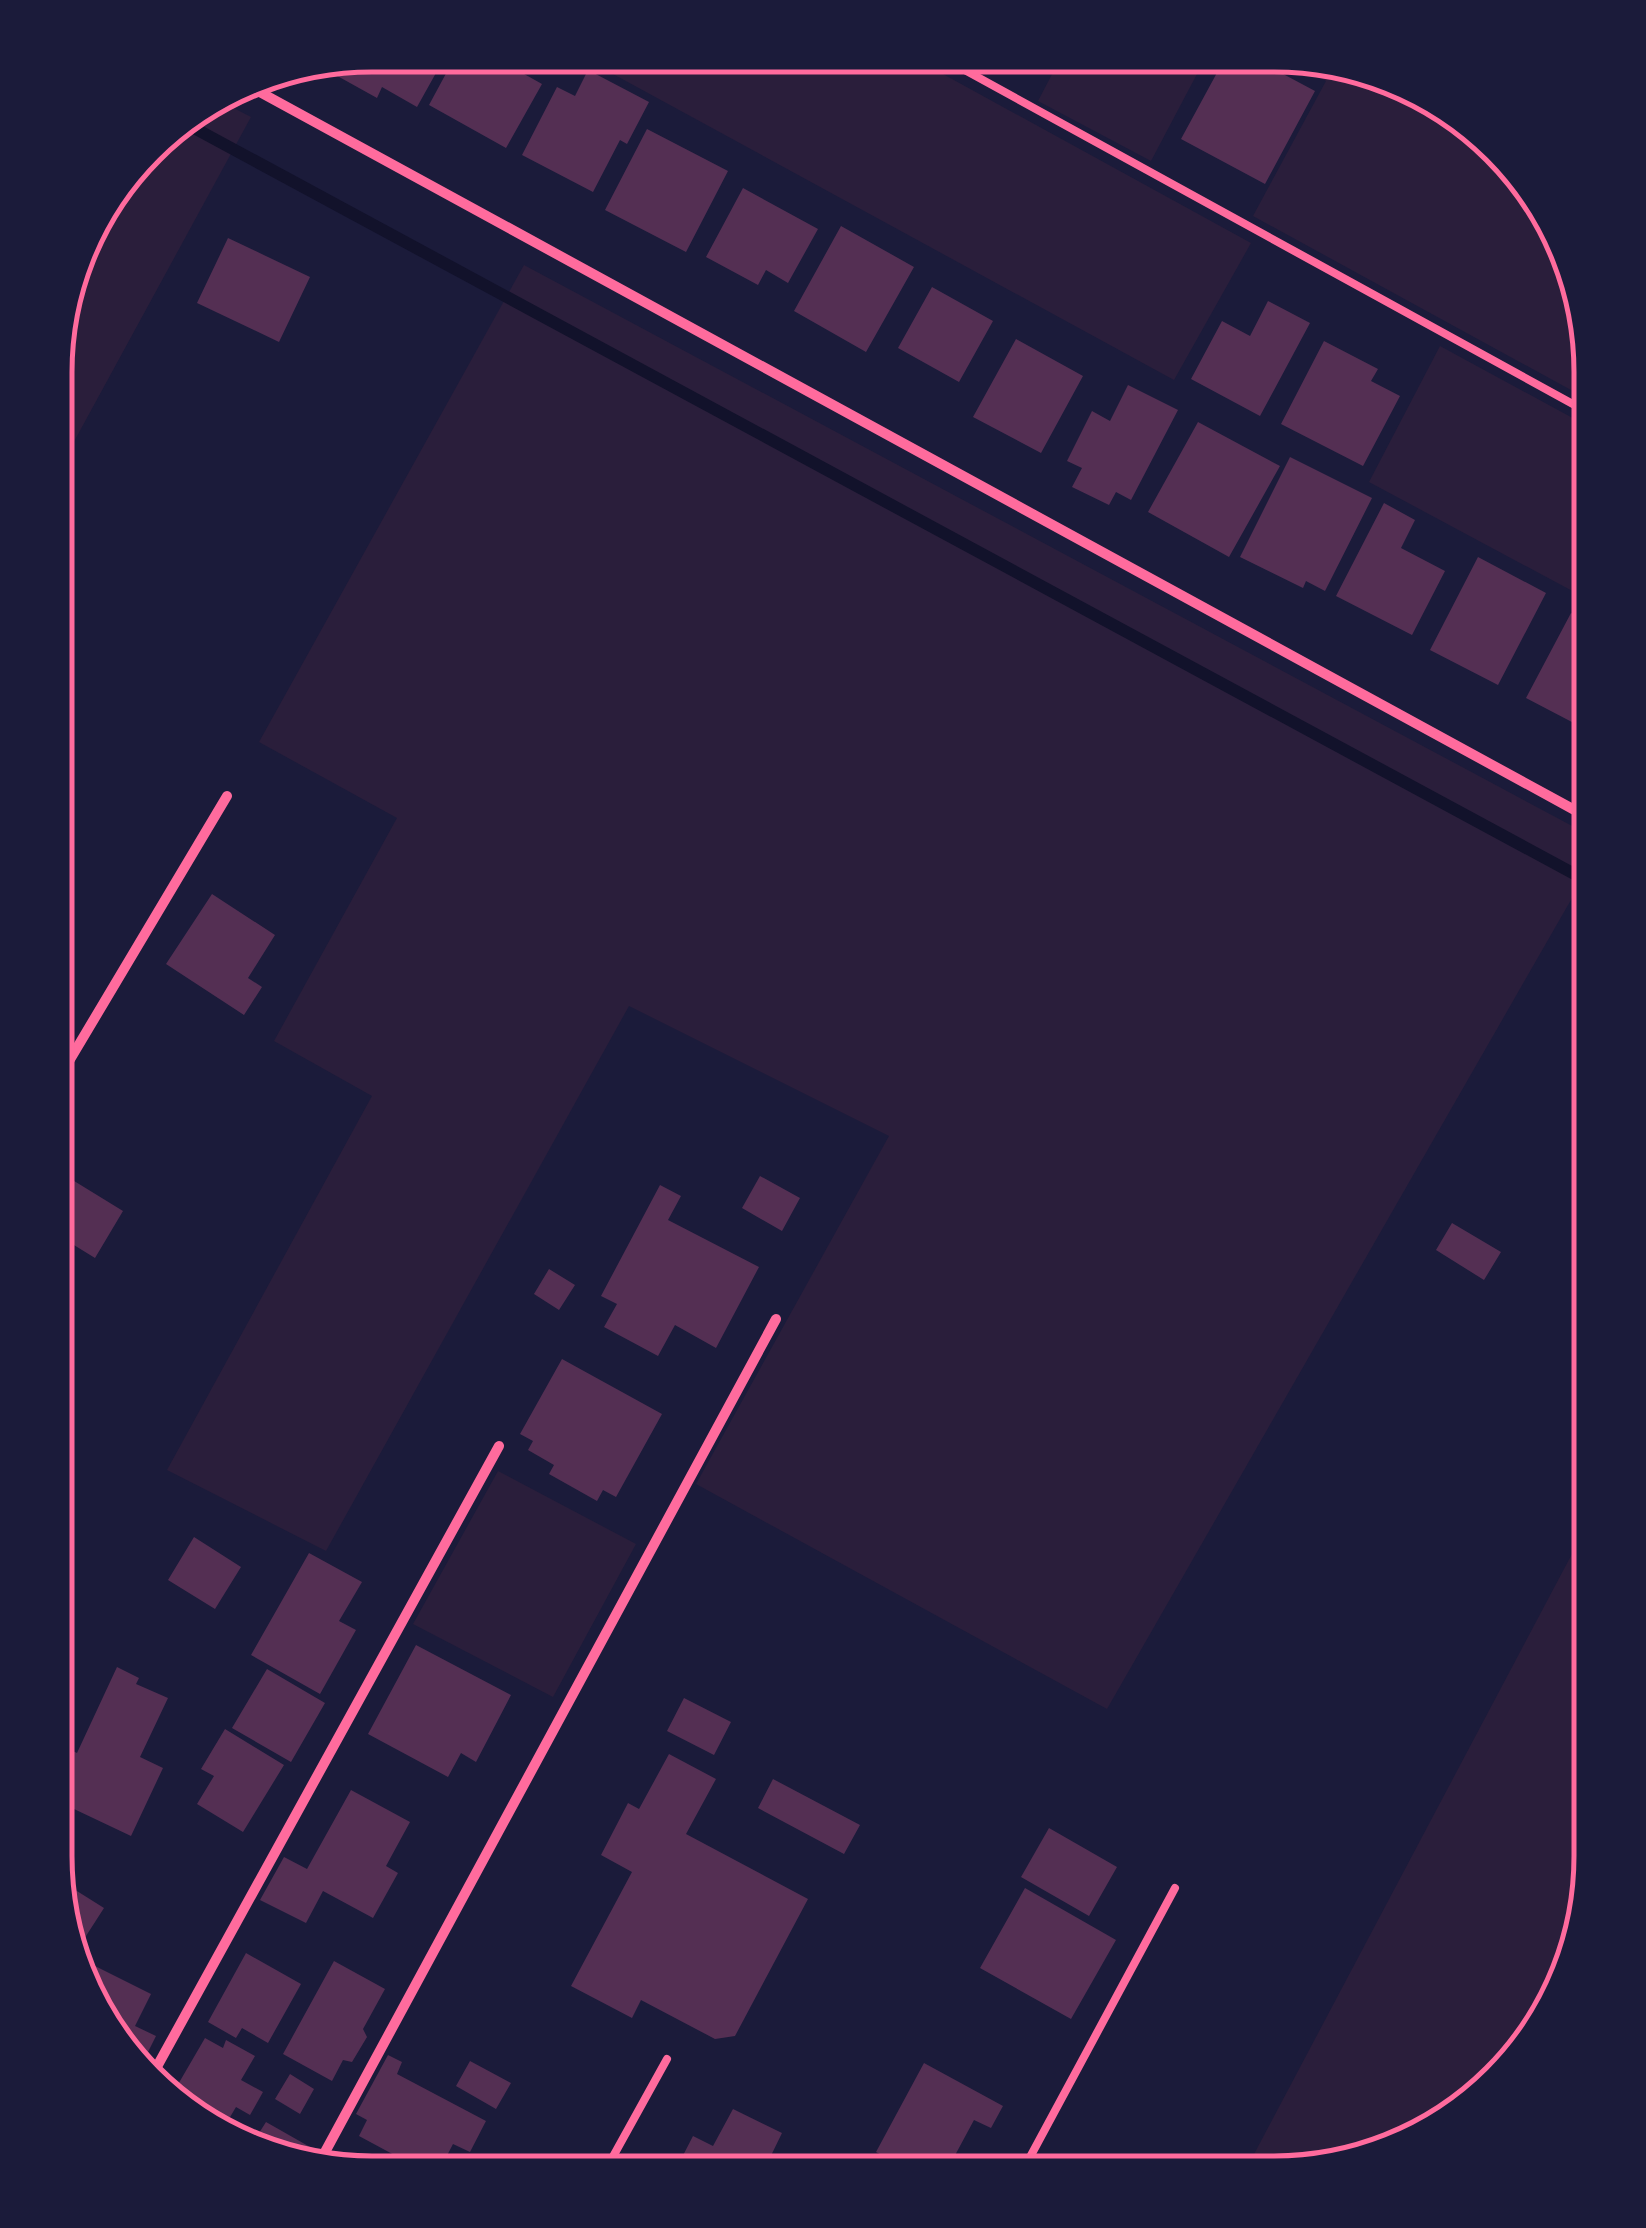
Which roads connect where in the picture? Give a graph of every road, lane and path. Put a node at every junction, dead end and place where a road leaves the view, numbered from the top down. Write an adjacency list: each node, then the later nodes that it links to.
1 (969, 72): 3 (lane)
2 (262, 93): 5 (street)
3 (1574, 405)
4 (227, 796): 6 (street)
5 (1574, 809)
6 (72, 1056)
7 (776, 1318): 12 (street)
8 (499, 1446): 11 (street)
9 (1175, 1888): 14 (lane)
10 (666, 2059): 13 (lane)
11 (158, 2065)
12 (325, 2151)
13 (613, 2156)
14 (1031, 2156)

